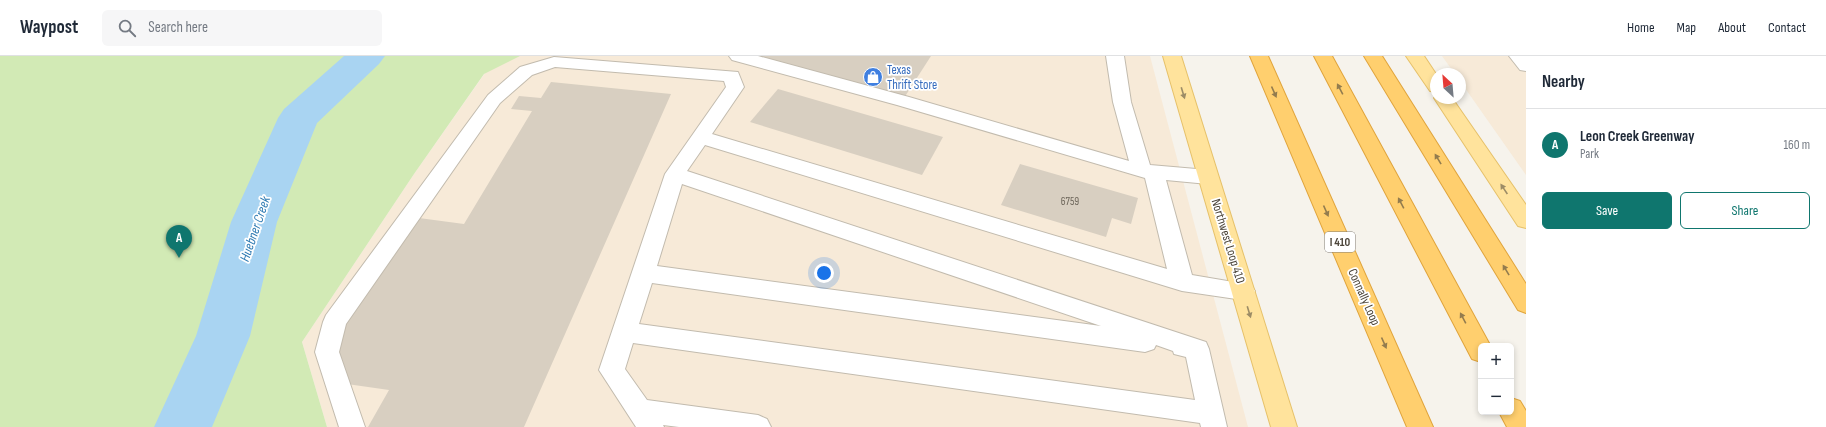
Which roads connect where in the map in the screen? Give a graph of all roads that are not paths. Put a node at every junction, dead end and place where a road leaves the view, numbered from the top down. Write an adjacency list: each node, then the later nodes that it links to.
1 (738, 56): 13 (lane)
2 (1115, 56): 13 (lane)
3 (1172, 56): 15 (main road, Northwest Loop 410, one-way to 15)
4 (1259, 56): 30 (highway, Connally Loop / I 410, one-way to 30)
5 (1323, 56): 22 (highway, one-way to 5)
6 (1374, 56): 20 (highway, one-way to 6)
7 (1415, 56): 10 (main road)
8 (1518, 56): 9 (lane)
9 (1526, 66)
10 (1430, 78)
11 (1447, 104): 16 (main road, one-way to 11)
12 (700, 137): 14 (lane); 18 (lane); 27 (lane)
13 (1148, 172): 15 (lane); 18 (lane)
14 (676, 174): 17 (lane); 23 (lane)
15 (1208, 177): 19 (main road, Northwest Loop 410)
16 (1526, 221)
17 (643, 273): 21 (lane); 23 (lane)
18 (1182, 282): 19 (lane)
19 (1243, 291): 29 (main road, Northwest Loop 410, one-way to 29)
20 (1526, 304)
21 (624, 332): 25 (lane); 26 (lane)
22 (1478, 346)
23 (1197, 349): 26 (lane)
24 (1514, 414): 31 (highway)
25 (645, 418): 28 (lane)
26 (1212, 420)
27 (352, 427)
28 (758, 427)
29 (1284, 427)
30 (1420, 427)
31 (1521, 427)

